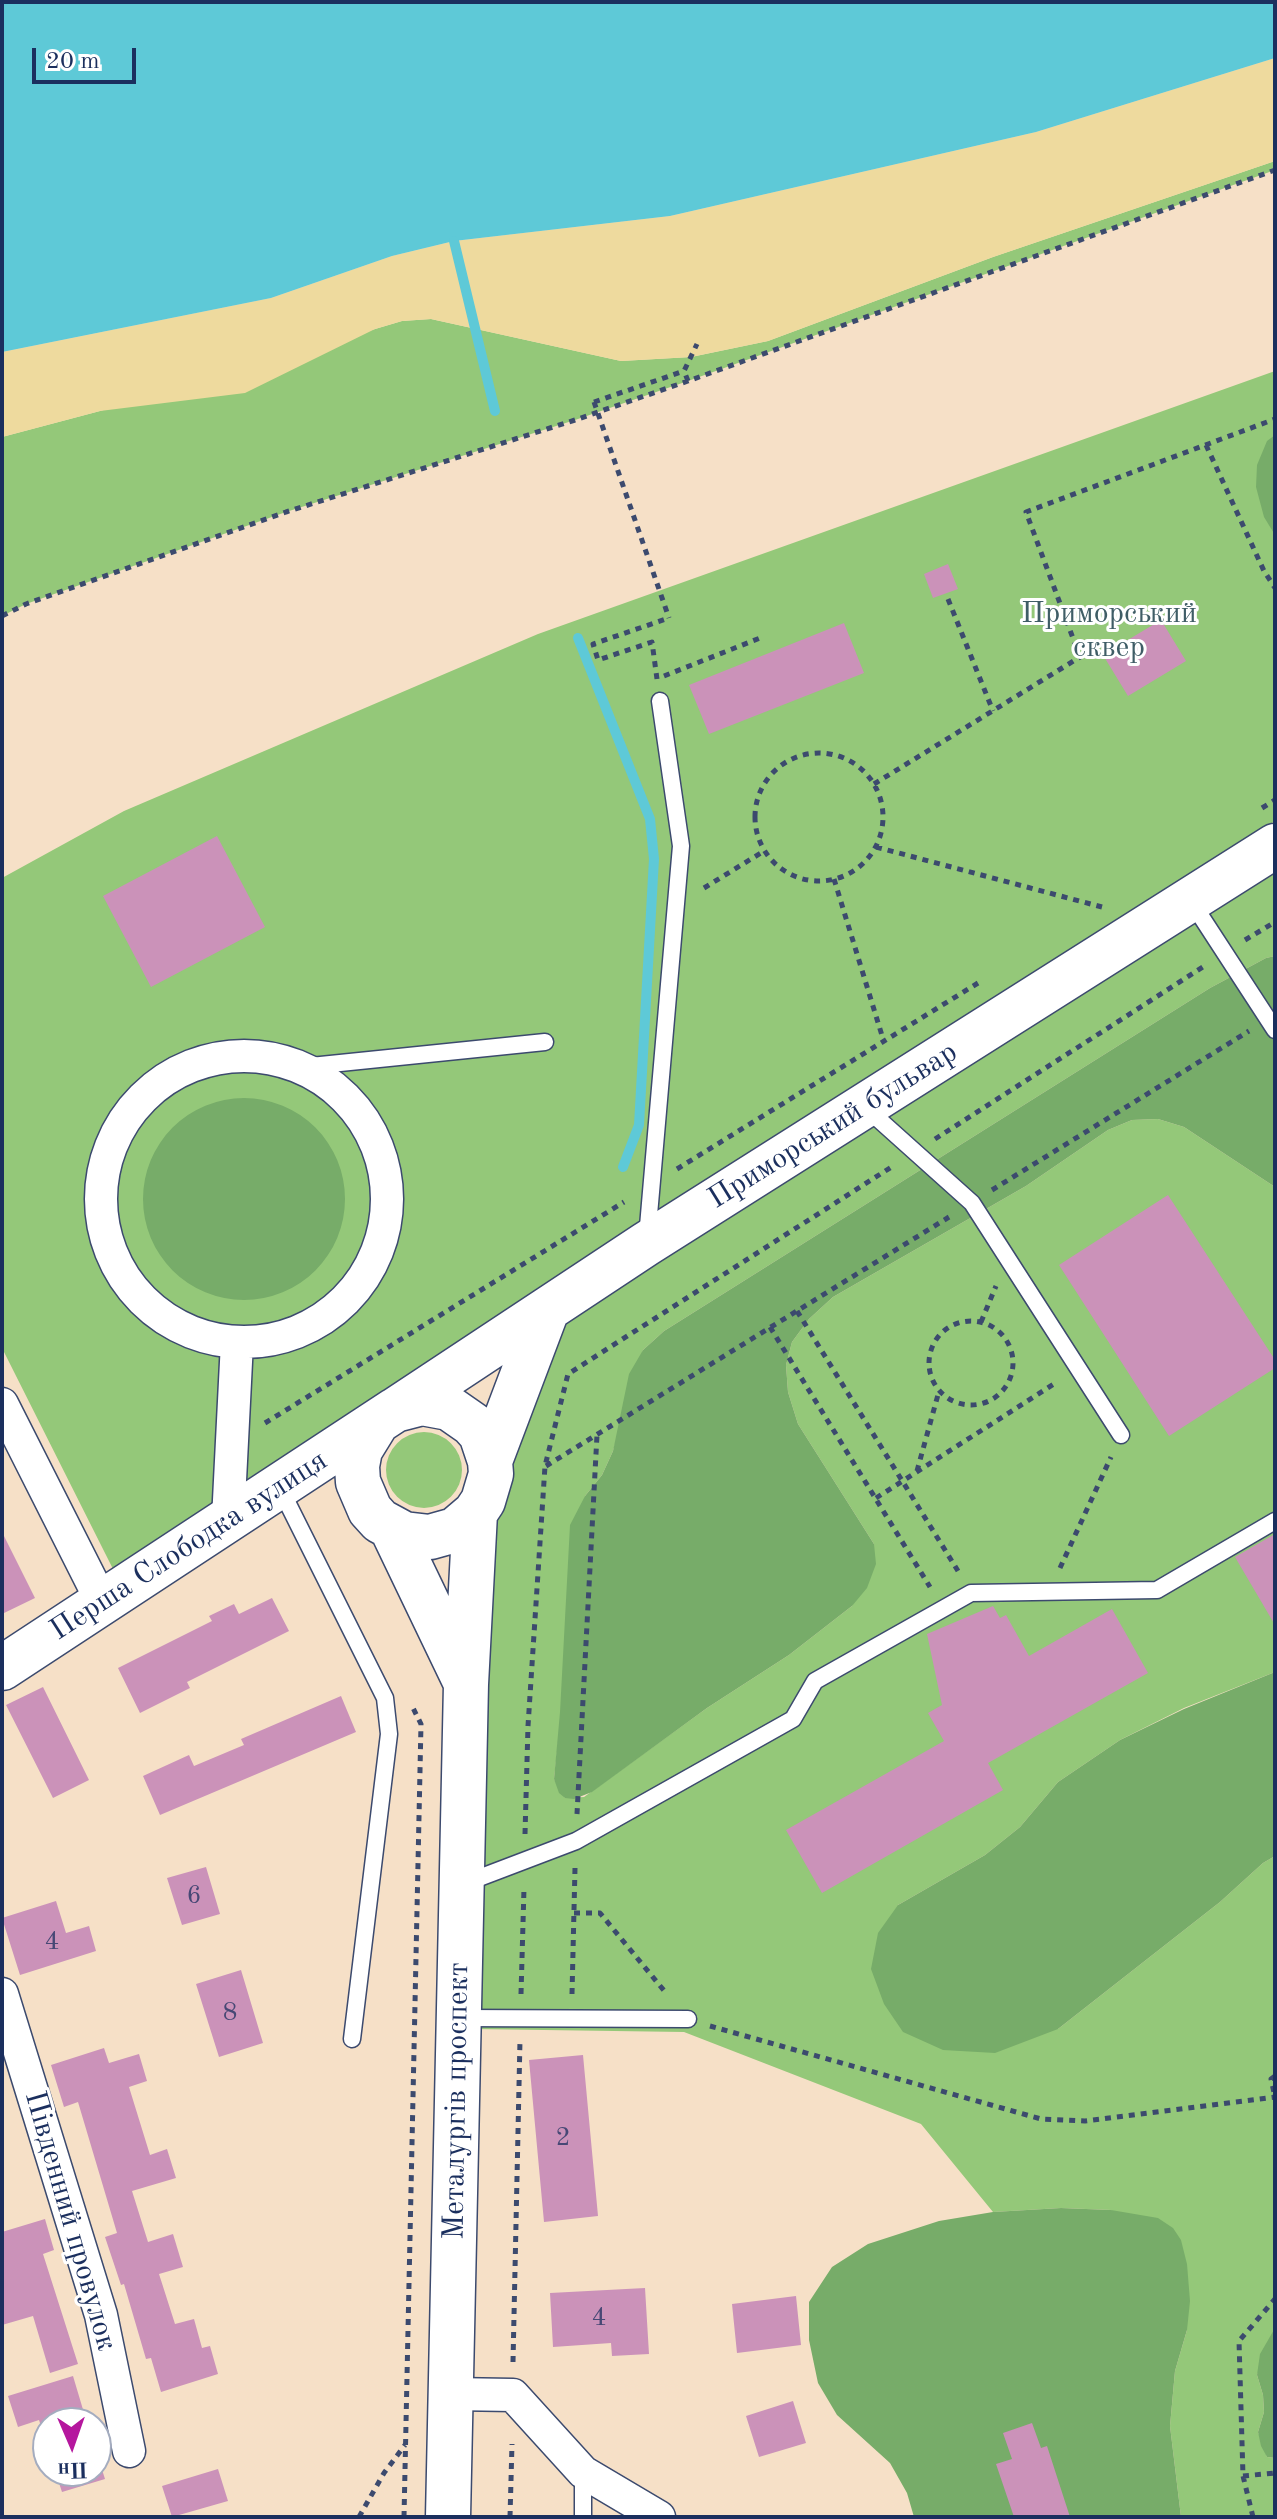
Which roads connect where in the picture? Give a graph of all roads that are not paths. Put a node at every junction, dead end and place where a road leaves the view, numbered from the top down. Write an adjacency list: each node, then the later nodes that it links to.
1 (660, 701): 8 (lane)
2 (1268, 827): 3 (street, Приморський бульвар)
3 (1190, 900): 4 (lane); 7 (street, Приморський бульвар)
4 (1273, 1025)
5 (545, 1042): 6 (lane)
6 (301, 1067): 10 (street); 10 (street)
7 (864, 1106): 8 (street, Приморський бульвар); 13 (lane)
8 (646, 1244): 9 (street, Приморський бульвар)
9 (547, 1310): 12 (street, Приморський бульвар); 14 (street)
10 (237, 1342): 18 (street)
11 (2, 1404): 21 (street)
12 (386, 1417): 14 (street); 15 (street, Перша Слободка вулиця); 16 (street)
13 (1121, 1435)
14 (490, 1461): 17 (street)
15 (288, 1481): 16 (street); 18 (street, Перша Слободка вулиця); 28 (lane)
16 (362, 1497): 20 (street)
17 (475, 1513): 20 (street); 23 (street, Металургів проспект)
18 (228, 1520): 21 (street, Перша Слободка вулиця)
19 (1275, 1521): 24 (lane)
20 (392, 1529): 23 (street)
21 (102, 1602): 22 (street, Перша Слободка вулиця)
22 (2, 1668)
23 (466, 1684): 24 (street, Металургів проспект)
24 (462, 1884): 26 (street, Металургів проспект)
25 (2, 1994): 30 (street, Південний провулок)
26 (459, 2018): 27 (lane); 29 (street, Металургів проспект)
27 (688, 2019)
28 (352, 2039)
29 (451, 2394): 31 (street); 32 (street, Металургів проспект)
30 (129, 2451)
31 (583, 2472): 33 (lane); 34 (street)
32 (448, 2517)
33 (583, 2517)
34 (659, 2517)

